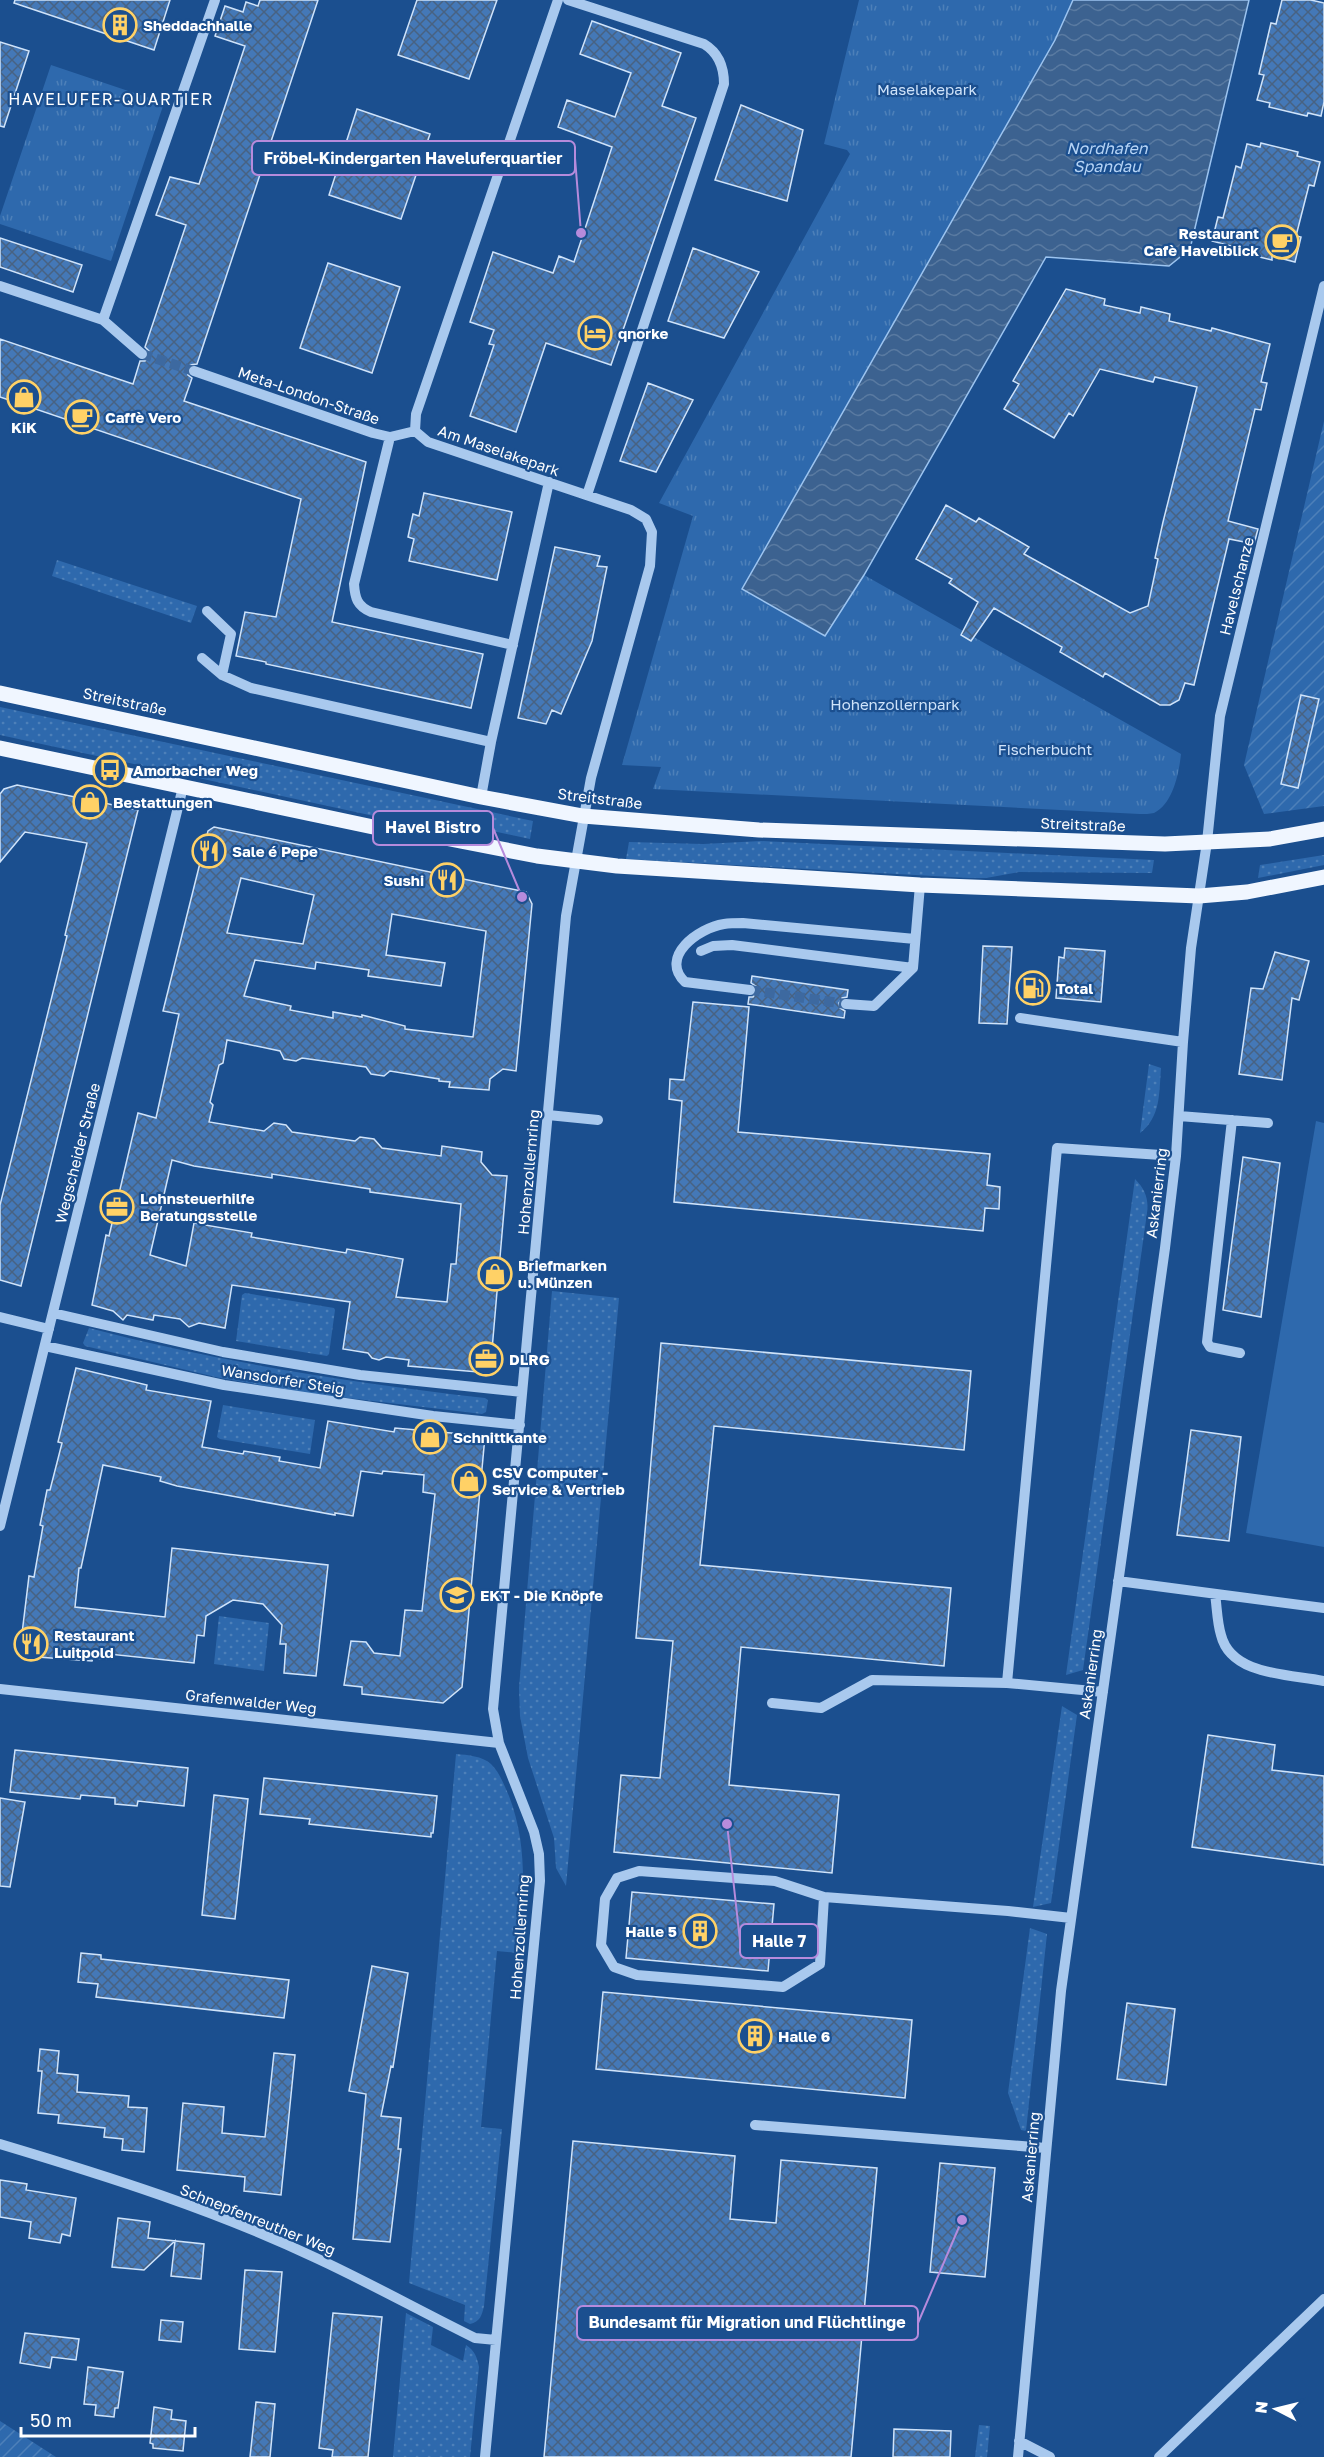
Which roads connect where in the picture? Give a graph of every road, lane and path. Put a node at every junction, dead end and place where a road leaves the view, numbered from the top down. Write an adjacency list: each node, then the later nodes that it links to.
1 (215, 0): 6 (street)
2 (558, 0): 9 (street, Am Maselakepark)
3 (568, 0): 12 (street)
4 (0, 286): 6 (street)
5 (1324, 286): 24 (street, Havelschanze)
6 (103, 320): 7 (street)
7 (142, 354)
8 (194, 371): 10 (street, Meta-London-Straße)
9 (415, 431): 10 (street, Meta-London-Straße); 11 (street, Am Maselakepark)
10 (390, 437): 14 (street)
11 (549, 482): 12 (street, Am Maselakepark); 14 (street)
12 (586, 495): 22 (street, Am Maselakepark)
13 (207, 611): 16 (street)
14 (513, 645): 18 (street)
15 (202, 658): 16 (street)
16 (222, 675): 18 (street)
17 (0, 693): 21 (main road, Streitstraße)
18 (491, 742): 21 (street)
19 (0, 748): 20 (main road)
20 (183, 787): 25 (main road); 42 (street, Wegscheider Straße)
21 (481, 797): 22 (main road, Streitstraße)
22 (583, 816): 24 (main road, Streitstraße); 25 (street, Hohenzollernring)
23 (1324, 829): 24 (main road, Streitstraße)
24 (1207, 843): 28 (street, Havelschanze)
25 (576, 861): 27 (main road); 36 (street, Hohenzollernring)
26 (1324, 877): 28 (main road)
27 (920, 885): 28 (main road); 29 (street)
28 (1199, 896): 35 (street, Askanierring)
29 (915, 939): 31 (street); 32 (street)
30 (701, 951): 31 (street)
31 (913, 968): 33 (street)
32 (750, 990)
33 (846, 1004)
34 (1020, 1018): 35 (street)
35 (1183, 1042): 37 (street, Askanierring)
36 (548, 1115): 38 (street); 47 (street, Hohenzollernring)
37 (1179, 1116): 39 (street); 41 (street, Askanierring)
38 (598, 1120)
39 (1232, 1120): 40 (street); 46 (street)
40 (1268, 1123)
41 (1176, 1156): 50 (street, Askanierring); 54 (street)
42 (53, 1313): 44 (street, Wegscheider Straße); 47 (street, Wansdorfer Steig)
43 (0, 1317): 44 (street)
44 (49, 1329): 45 (street, Wegscheider Straße)
45 (45, 1346): 48 (street, Wansdorfer Steig); 49 (street, Wegscheider Straße)
46 (1240, 1353)
47 (522, 1392): 48 (street, Hohenzollernring)
48 (520, 1425): 58 (street, Hohenzollernring)
49 (0, 1526)
50 (1118, 1581): 51 (street); 56 (street, Askanierring)
51 (1215, 1594): 52 (street); 53 (street)
52 (1324, 1608)
53 (1324, 1682)
54 (1007, 1683): 56 (street); 57 (street)
55 (0, 1689): 58 (street, Grafenwalder Weg)
56 (1103, 1692): 60 (street, Askanierring)
57 (772, 1703)
58 (499, 1743): 65 (street, Hohenzollernring)
59 (824, 1897): 59 (street); 60 (street)
60 (1071, 1918): 63 (street, Askanierring)
61 (755, 2125): 63 (street)
62 (0, 2144): 65 (street, Schnepfenreuther Weg)
63 (1046, 2148): 66 (street, Askanierring)
64 (1324, 2298): 70 (street)
65 (496, 2340): 67 (street, Hohenzollernring)
66 (1019, 2441): 68 (street, Askanierring); 69 (street)
67 (485, 2457)
68 (1018, 2457)
69 (1050, 2457)
70 (1159, 2457)

